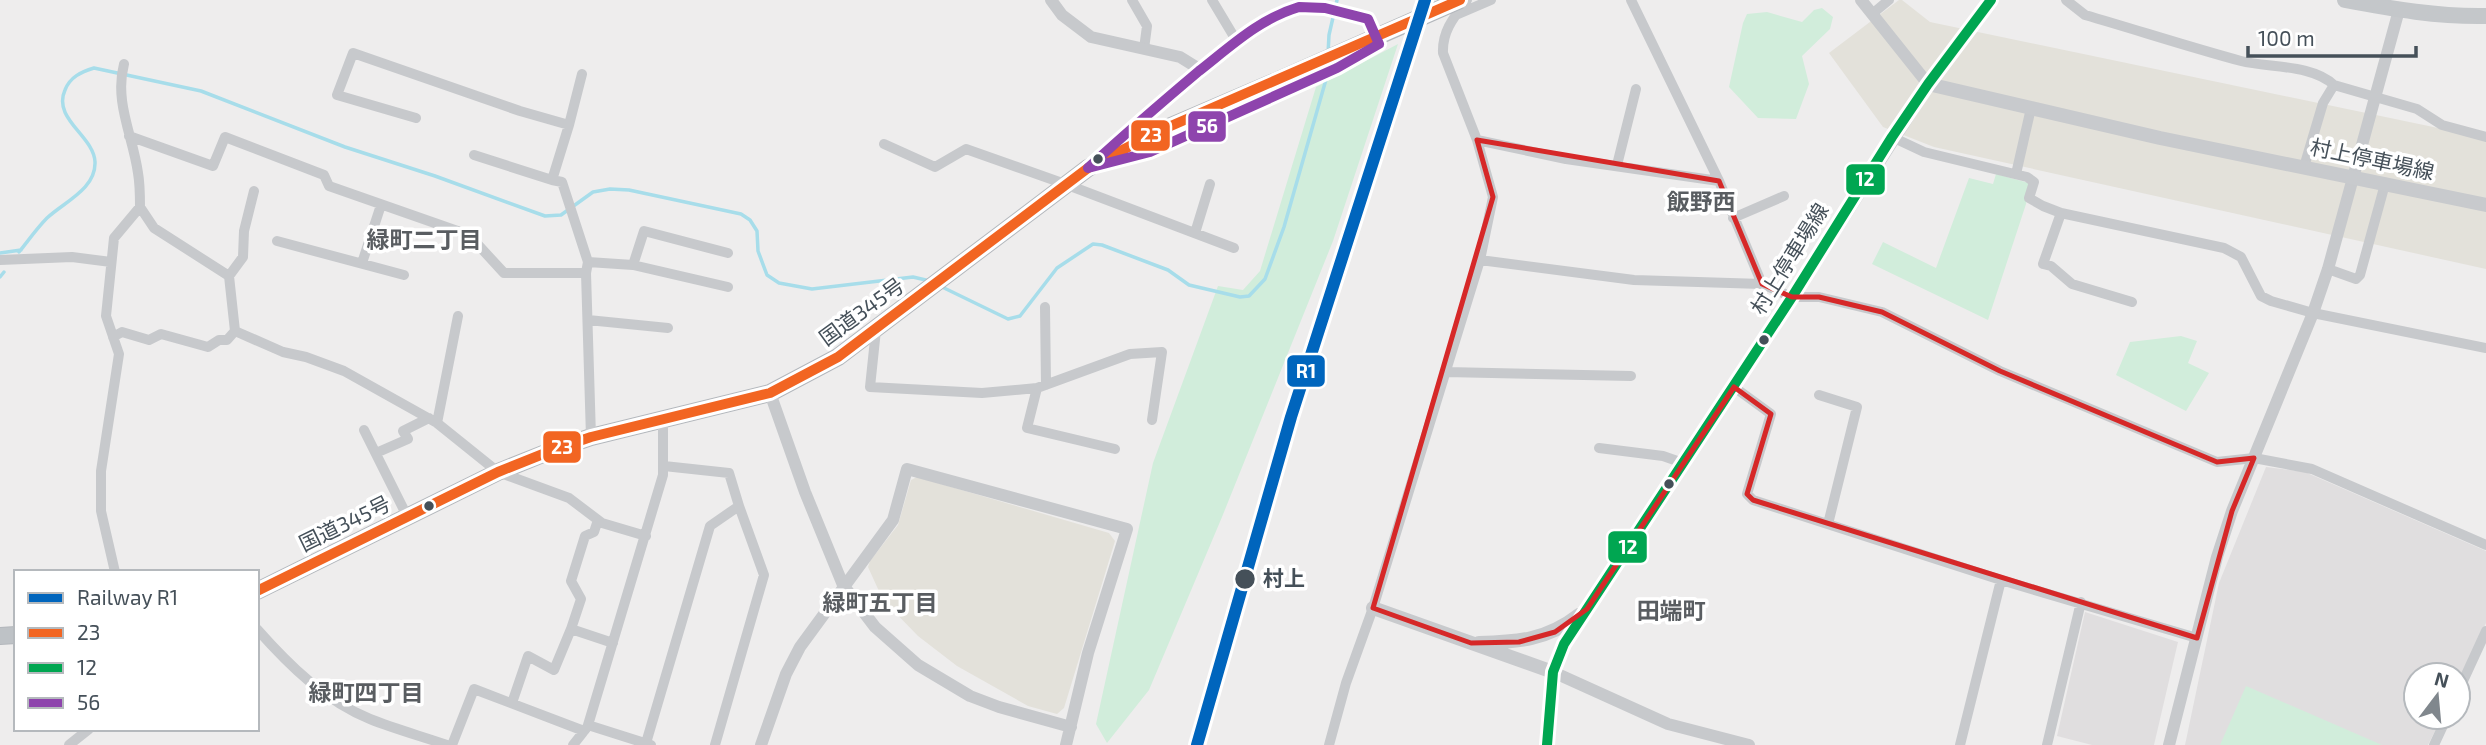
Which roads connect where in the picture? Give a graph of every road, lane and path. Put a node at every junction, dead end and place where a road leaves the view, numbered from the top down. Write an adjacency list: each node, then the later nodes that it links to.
1 (1051, 0): 17 (street)
2 (1132, 0): 17 (street)
3 (1212, 0): 16 (street)
4 (1467, 0): 12 (street)
5 (1491, 0): 12 (street)
6 (1631, 0): 40 (street)
7 (1861, 0): 14 (street)
8 (1889, 0): 14 (street)
9 (1991, 0): 21 (street)
10 (2066, 0): 22 (street)
11 (2346, 0): 13 (main road)
12 (1458, 8): 31 (street); 36 (highway, 国道345号, bridge)
13 (2399, 10): 15 (main road); 24 (street)
14 (1872, 14): 21 (street)
15 (2486, 16)
16 (1236, 40): 19 (street); 36 (street)
17 (1144, 49): 19 (street)
18 (124, 64): 28 (street)
19 (1200, 70): 36 (street)
20 (582, 74): 27 (street)
21 (1927, 84): 25 (main road, 村上停車場線); 29 (main road, 村上停車場線)
22 (2334, 85): 24 (street); 35 (street)
23 (1636, 89): 34 (street)
24 (2375, 98): 30 (street); 38 (street)
25 (2031, 108): 35 (main road, 村上停車場線); 37 (street)
26 (416, 118): 27 (street)
27 (569, 125): 39 (street)
28 (129, 136): 46 (street); 48 (street)
29 (1892, 137): 37 (street); 66 (main road, 村上停車場線)
30 (2486, 137)
31 (1477, 140): 34 (street); 56 (street)
32 (884, 144): 41 (street)
33 (474, 155): 39 (street)
34 (1618, 165): 40 (street)
35 (2304, 167): 38 (main road, 村上停車場線)
36 (1088, 168): 41 (highway, 国道345号)
37 (2016, 174): 49 (street)
38 (2353, 177): 43 (main road, 村上停車場線); 61 (street)
39 (552, 180): 60 (street)
40 (1719, 181): 50 (street)
41 (1065, 184): 51 (street); 73 (highway, 国道345号)
42 (1210, 184): 51 (street)
43 (2385, 184): 47 (main road, 村上停車場線); 61 (street)
44 (254, 191): 63 (street)
45 (1784, 196): 50 (street)
46 (381, 205): 58 (street); 60 (street)
47 (2486, 205)
48 (140, 207): 57 (street); 63 (street)
49 (2061, 213): 67 (street); 69 (street)
50 (1733, 218): 64 (street)
51 (1195, 233): 53 (street)
52 (277, 241): 58 (street)
53 (1234, 248)
54 (728, 253): 59 (street)
55 (0, 260): 57 (street)
56 (1480, 260): 64 (street); 77 (street)
57 (110, 262): 75 (street)
58 (362, 263): 62 (street)
59 (633, 265): 60 (street); 65 (street)
60 (587, 267): 71 (street)
61 (2328, 269): 69 (street)
62 (404, 275)
63 (229, 276): 74 (street)
64 (1762, 284): 66 (street)
65 (728, 287)
66 (1792, 297): 80 (main road, 村上停車場線); 91 (street)
67 (2132, 302)
68 (1045, 307): 79 (street)
69 (2313, 313): 76 (street); 91 (street)
70 (458, 316): 85 (street)
71 (587, 320): 72 (street); 87 (street)
72 (668, 328)
73 (876, 330): 79 (street); 81 (highway, 国道345号)
74 (235, 331): 75 (street); 85 (street)
75 (113, 337): 101 (street)
76 (2486, 348)
77 (1446, 372): 78 (street); 106 (street)
78 (1631, 376)
79 (1041, 387): 84 (street); 89 (street)
80 (1734, 387): 92 (main road, 村上停車場線); 98 (street)
81 (770, 393): 83 (highway, 国道345号); 103 (street)
82 (1819, 395): 98 (street)
83 (663, 419): 87 (highway, 国道345号); 93 (street)
84 (1152, 420)
85 (433, 421): 90 (street); 94 (street)
86 (364, 430): 90 (street)
87 (591, 437): 94 (highway, 国道345号)
88 (1599, 448): 92 (street)
89 (1115, 449)
90 (376, 453): 96 (street)
91 (2254, 458): 100 (street); 111 (street)
92 (1683, 463): 107 (main road, 村上停車場線)
93 (664, 466): 95 (street); 99 (street)
94 (498, 471): 96 (highway, 国道345号); 97 (street)
95 (739, 506): 120 (street); 125 (street)
96 (407, 516): 104 (highway, 国道345号)
97 (598, 520): 99 (street); 108 (street)
98 (1828, 524): 102 (street)
99 (646, 536): 112 (street)
100 (2486, 545)
101 (115, 570)
102 (2001, 580): 105 (street); 131 (street)
103 (843, 585): 117 (street); 117 (street); 126 (street)
104 (259, 590)
105 (2081, 602): 111 (street); 132 (street)
106 (1373, 608): 113 (main road); 128 (street)
107 (1587, 609): 113 (main road); 115 (main road, 村上停車場線)
108 (571, 629): 112 (street); 116 (street)
109 (259, 631): 122 (street)
110 (2486, 631): 114 (street)
111 (2197, 638): 133 (street)
112 (613, 643): 118 (street)
113 (1471, 643): 115 (main road)
114 (2472, 662)
115 (1553, 672): 129 (street); 130 (street)
116 (512, 702): 118 (street); 123 (street)
117 (1071, 727): 127 (street)
118 (586, 728): 120 (street); 124 (street)
119 (86, 731): 121 (street)
120 (649, 744)
121 (69, 745)
122 (447, 745)
123 (452, 745)
124 (573, 745)
125 (715, 745)
126 (761, 745)
127 (1066, 745)
128 (1329, 745)
129 (1547, 745)
130 (1749, 745)
131 (1961, 745)
132 (2048, 745)
133 (2169, 745)

